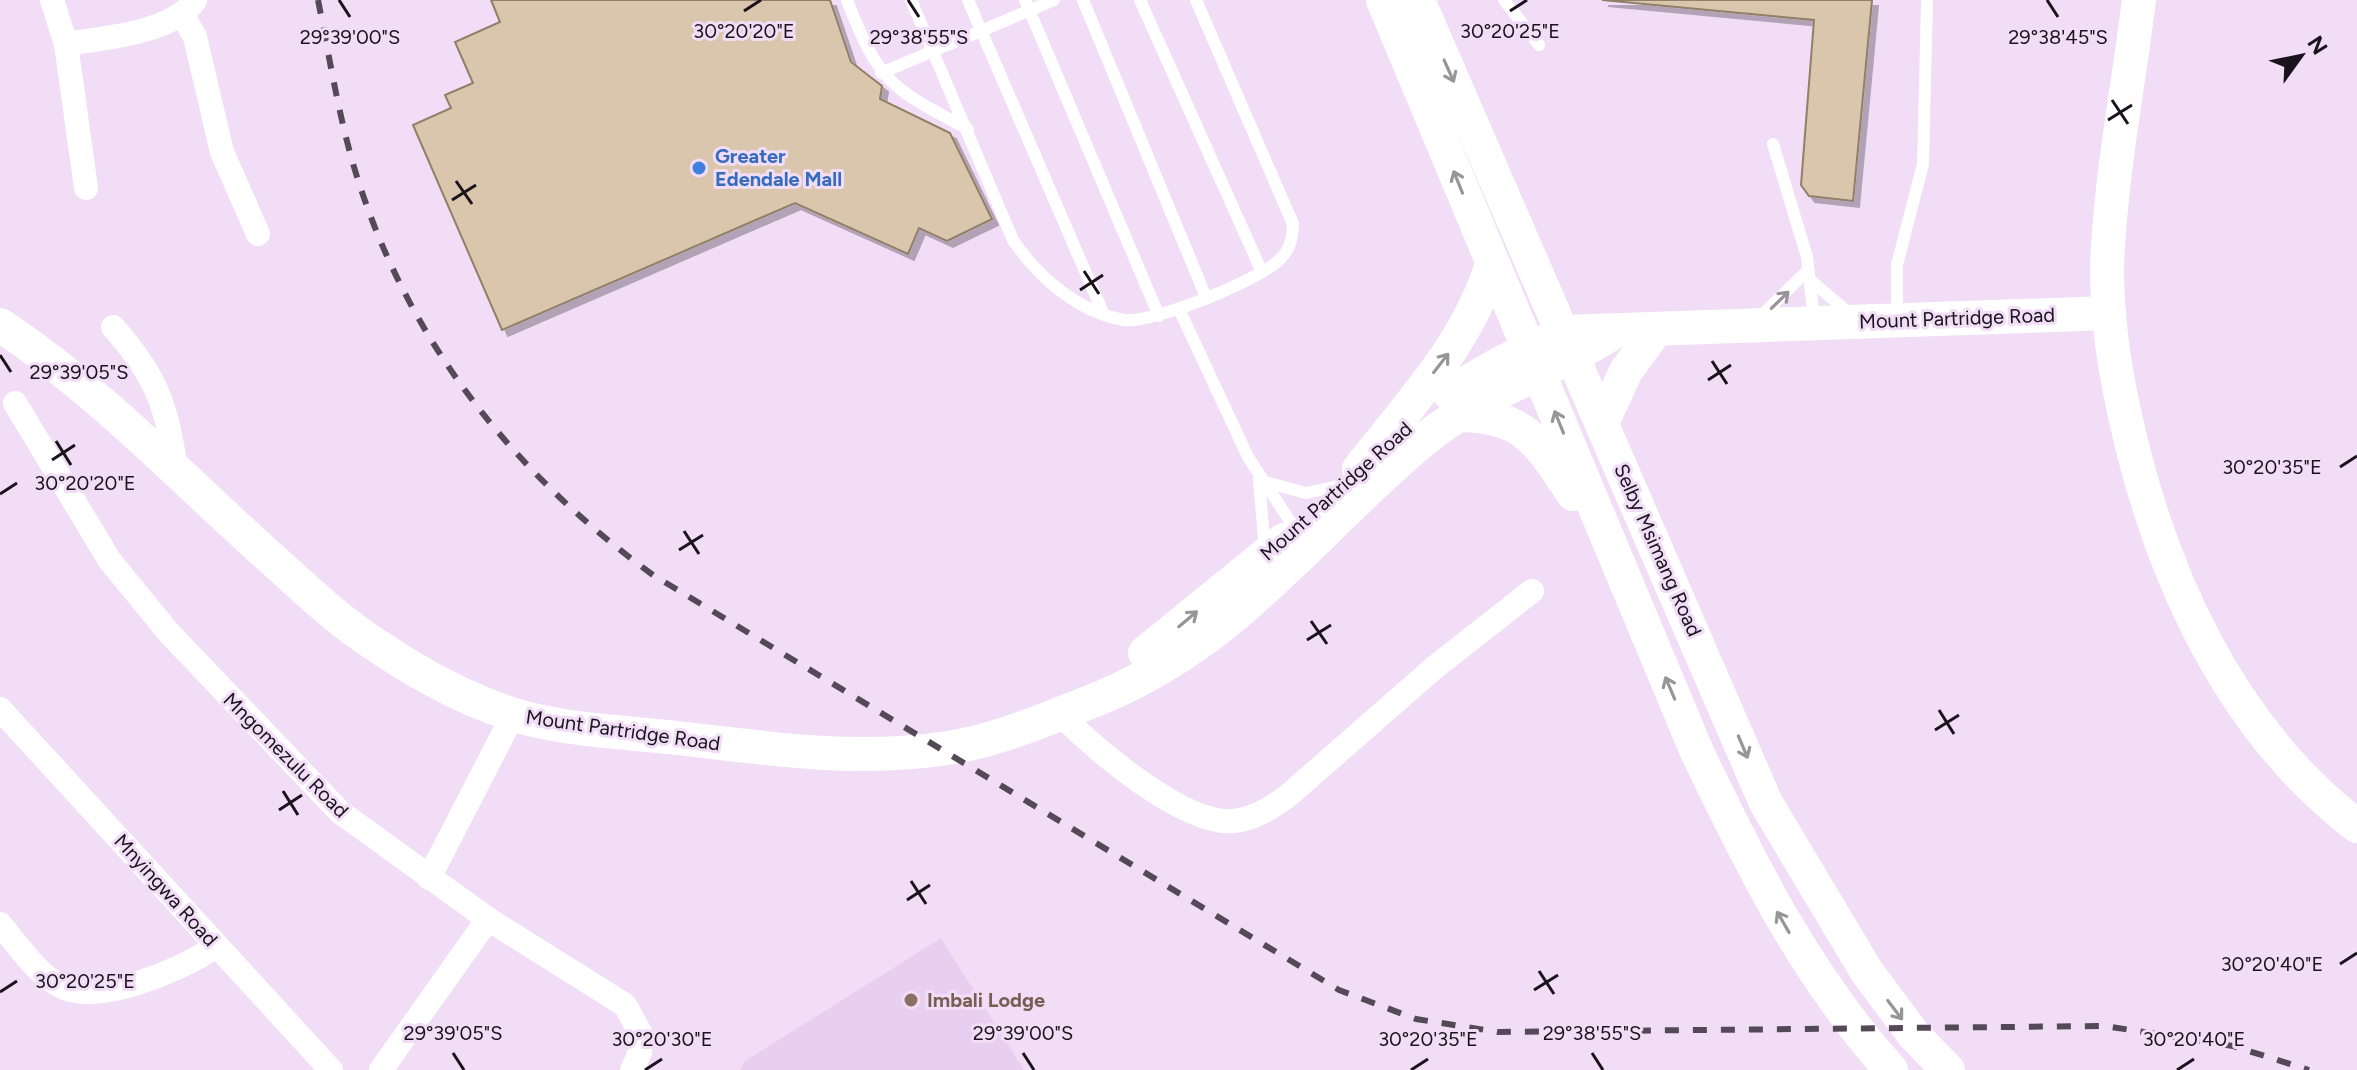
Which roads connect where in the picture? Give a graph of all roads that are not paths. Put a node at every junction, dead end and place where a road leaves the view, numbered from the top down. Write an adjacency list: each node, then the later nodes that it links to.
1 (52, 0): 17 (street)
2 (847, 0): 20 (lane)
3 (911, 0): 19 (lane)
4 (968, 0): 16 (lane)
5 (1054, 0): 14 (lane)
6 (1083, 0): 28 (lane)
7 (1140, 0): 26 (lane)
8 (1196, 0): 26 (lane)
9 (1383, 0): 25 (street, Selby Msimang Road, one-way to 9)
10 (1418, 0): 39 (street, Selby Msimang Road, one-way to 39)
11 (1504, 0): 18 (lane)
12 (2139, 0): 30 (street)
13 (1927, 3): 33 (lane)
14 (1028, 5): 16 (lane); 32 (lane)
15 (188, 7): 17 (street); 24 (street)
16 (981, 32): 19 (lane); 31 (lane)
17 (66, 44): 23 (street)
18 (1539, 45)
19 (933, 53): 20 (lane); 21 (lane)
20 (881, 73): 21 (lane)
21 (969, 129): 31 (lane)
22 (1773, 144): 27 (lane)
23 (86, 188)
24 (258, 234)
25 (1492, 264): 40 (street, Selby Msimang Road); 45 (street, one-way to 25)
26 (1262, 272): 28 (lane)
27 (1808, 274): 33 (lane); 34 (lane); 36 (lane, one-way to 27)
28 (1206, 297): 29 (lane)
29 (1179, 309): 32 (lane); 46 (lane)
30 (2109, 313): 33 (street, Mount Partridge Road); 54 (street)
31 (1104, 315): 32 (lane)
32 (1159, 316)
33 (1880, 321): 34 (street, Mount Partridge Road)
34 (1814, 323): 36 (street, Mount Partridge Road)
35 (0, 325): 44 (street, Mount Partridge Road)
36 (1748, 326): 38 (street, Mount Partridge Road)
37 (113, 327): 44 (street)
38 (1656, 330): 39 (street, Mount Partridge Road); 43 (street)
39 (1569, 345): 40 (street, Mount Partridge Road); 43 (street, Selby Msimang Road)
40 (1534, 360): 42 (street, Mount Partridge Road); 45 (street, Mount Partridge Road); 48 (street, Selby Msimang Road, one-way to 40)
41 (15, 403): 55 (street, Mngomezulu Road)
42 (1456, 415): 47 (street, Mount Partridge Road); 48 (street)
43 (1602, 423): 59 (street, Selby Msimang Road, one-way to 59)
44 (177, 474): 53 (street, Mount Partridge Road)
45 (1351, 477): 46 (lane); 47 (street, Mount Partridge Road)
46 (1260, 478): 47 (lane); 49 (lane)
47 (1302, 539): 49 (street, Mount Partridge Road); 52 (street, Mount Partridge Road)
48 (1613, 555): 60 (street, Selby Msimang Road, one-way to 48)
49 (1265, 556): 52 (street, Mount Partridge Road, one-way to 49)
50 (1532, 591): 52 (street)
51 (0, 709): 58 (street, Mnyingwa Road)
52 (1073, 710): 53 (street, Mount Partridge Road)
53 (513, 715): 55 (street)
54 (2357, 826)
55 (429, 878): 56 (street, Mngomezulu Road)
56 (488, 919): 62 (street); 63 (street, Mngomezulu Road)
57 (0, 924): 58 (street)
58 (217, 946): 61 (street, Mnyingwa Road)
59 (1937, 1059)
60 (1886, 1064)
61 (331, 1070)
62 (381, 1070)
63 (632, 1070)

